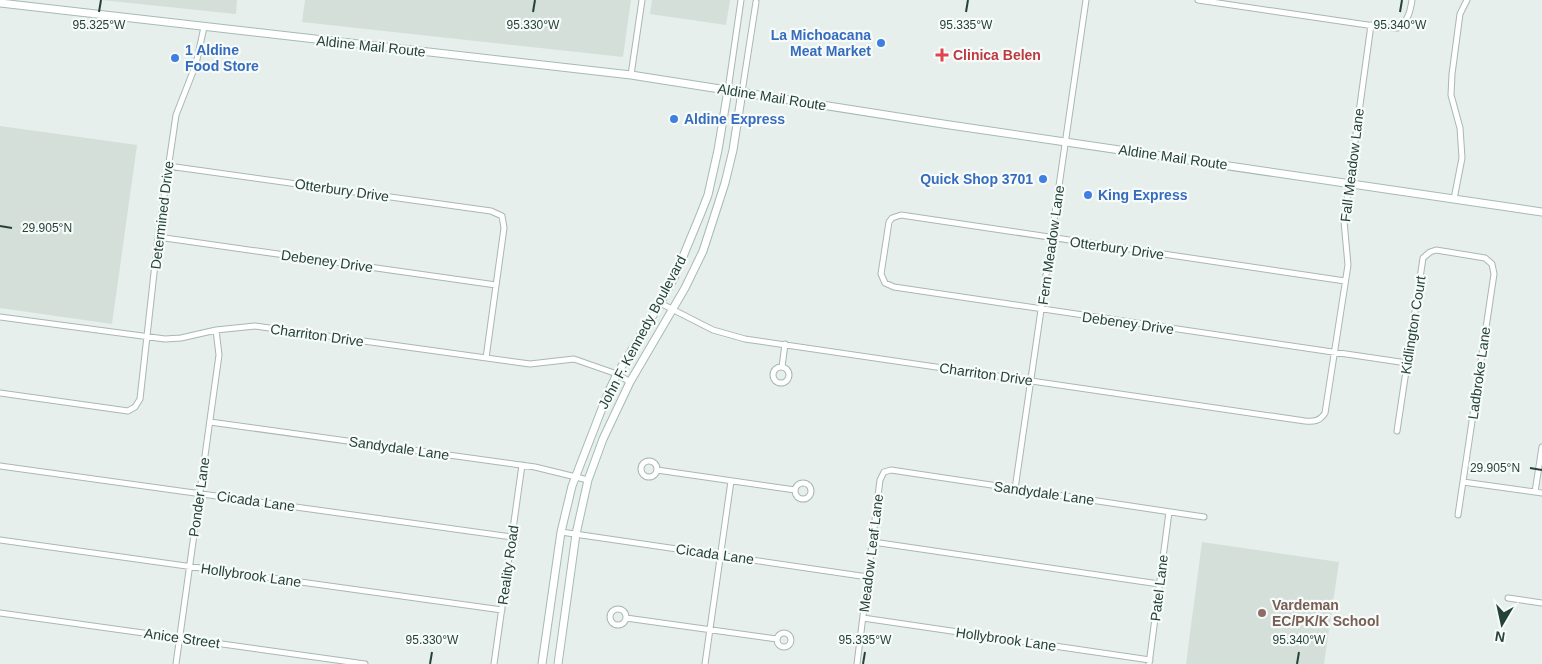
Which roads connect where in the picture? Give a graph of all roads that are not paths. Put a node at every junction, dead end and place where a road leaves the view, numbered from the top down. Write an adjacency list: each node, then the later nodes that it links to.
1 (642, 0): 11 (street)
2 (741, 0): 12 (street, John F. Kennedy Boulevard)
3 (1086, 0): 14 (street, Fern Meadow Lane)
4 (1198, 0): 9 (street)
5 (1412, 0): 9 (street)
6 (1466, 0): 18 (street)
7 (756, 2): 13 (street, John F. Kennedy Boulevard)
8 (0, 3): 10 (main road, Aldine Mail Route)
9 (1371, 25): 16 (street, Fall Meadow Lane)
10 (204, 27): 11 (main road, Aldine Mail Route); 15 (street, Determined Drive)
11 (631, 75): 12 (main road, Aldine Mail Route)
12 (728, 90): 13 (main road, Aldine Mail Route); 17 (main road, John F. Kennedy Boulevard)
13 (742, 92): 14 (main road, Aldine Mail Route); 19 (main road, John F. Kennedy Boulevard)
14 (1066, 142): 16 (main road, Aldine Mail Route); 22 (street, Fern Meadow Lane)
15 (168, 166): 21 (street, Determined Drive); 26 (street, Otterbury Drive)
16 (1348, 183): 18 (main road, Aldine Mail Route); 25 (street, Fall Meadow Lane)
17 (707, 198): 19 (main road); 27 (main road, John F. Kennedy Boulevard)
18 (1454, 199): 20 (main road, Aldine Mail Route)
19 (719, 203): 28 (main road, John F. Kennedy Boulevard)
20 (1542, 212)
21 (158, 237): 26 (street, Debeney Drive); 32 (street, Determined Drive)
22 (1052, 238): 23 (street, Otterbury Drive); 25 (street, Otterbury Drive); 29 (street, Fern Meadow Lane)
23 (884, 249): 29 (street, Debeney Drive)
24 (1461, 254): 36 (street, Kidlington Court); 53 (street, Ladbroke Lane)
25 (1345, 281): 34 (street, Fall Meadow Lane)
26 (496, 285): 35 (street)
27 (660, 303): 28 (street, Charriton Drive); 38 (main road, John F. Kennedy Boulevard)
28 (672, 310): 33 (street, Charriton Drive); 40 (main road, John F. Kennedy Boulevard)
29 (1042, 310): 34 (street, Debeney Drive); 39 (street, Fern Meadow Lane)
30 (0, 317): 32 (street, Charriton Drive)
31 (216, 330): 32 (street, Charriton Drive); 35 (street, Charriton Drive); 43 (street, Ponder Lane)
32 (148, 337): 41 (street, Determined Drive)
33 (785, 344): 37 (street); 39 (street, Charriton Drive)
34 (1334, 353): 36 (street, Debeney Drive); 42 (street, Fall Meadow Lane)
35 (486, 358): 38 (street, Charriton Drive)
36 (1407, 364): 44 (street, Kidlington Court)
37 (782, 367)
38 (617, 374): 40 (street, Charriton Drive); 50 (main road, John F. Kennedy Boulevard)
39 (1030, 380): 42 (street, Charriton Drive); 54 (street, Fern Meadow Lane)
40 (630, 382): 51 (main road, John F. Kennedy Boulevard)
41 (0, 393)
42 (1318, 420)
43 (210, 422): 46 (street, Sandydale Lane); 58 (street, Ponder Lane)
44 (1397, 431)
45 (1542, 447): 56 (street)
46 (522, 465): 50 (street, Sandydale Lane); 64 (street, Reality Road)
47 (0, 466): 58 (street, Cicada Lane)
48 (657, 470): 52 (street)
49 (884, 472): 54 (street, Sandydale Lane); 66 (street, Meadow Leaf Lane)
50 (575, 477): 51 (street, Sandydale Lane); 62 (main road, John F. Kennedy Boulevard)
51 (588, 480): 63 (main road, John F. Kennedy Boulevard)
52 (731, 481): 55 (street); 67 (street)
53 (1463, 482): 56 (street); 60 (street, Ladbroke Lane)
54 (1015, 489): 59 (street, Sandydale Lane)
55 (795, 490)
56 (1535, 492): 57 (street)
57 (1542, 493)
58 (200, 494): 64 (street, Cicada Lane); 68 (street, Ponder Lane)
59 (1169, 512): 61 (street, Sandydale Lane); 70 (street, Patel Lane)
60 (1458, 515)
61 (1204, 517)
62 (562, 532): 63 (street, Cicada Lane); 84 (main road, John F. Kennedy Boulevard)
63 (576, 534): 67 (street, Cicada Lane); 85 (main road, John F. Kennedy Boulevard)
64 (512, 537): 73 (street, Reality Road)
65 (0, 540): 68 (street, Hollybrook Lane)
66 (873, 542): 69 (street, Meadow Leaf Lane); 70 (street)
67 (720, 555): 69 (street, Cicada Lane); 77 (street)
68 (190, 566): 73 (street, Hollybrook Lane); 78 (street, Ponder Lane)
69 (868, 577): 76 (street, Meadow Leaf Lane)
70 (1159, 584): 80 (street, Patel Lane)
71 (1508, 598): 72 (street)
72 (1542, 603)
73 (502, 610): 83 (street, Reality Road)
74 (0, 613): 78 (street, Anice Street)
75 (626, 618): 77 (street)
76 (863, 618): 80 (street, Hollybrook Lane); 87 (street, Meadow Leaf Lane)
77 (710, 630): 79 (street); 86 (street)
78 (180, 638): 81 (street, Ponder Lane); 82 (street, Anice Street)
79 (777, 639)
80 (1150, 662)
81 (176, 664)
82 (365, 664)
83 (494, 664)
84 (542, 664)
85 (558, 664)
86 (705, 664)
87 (857, 664)

